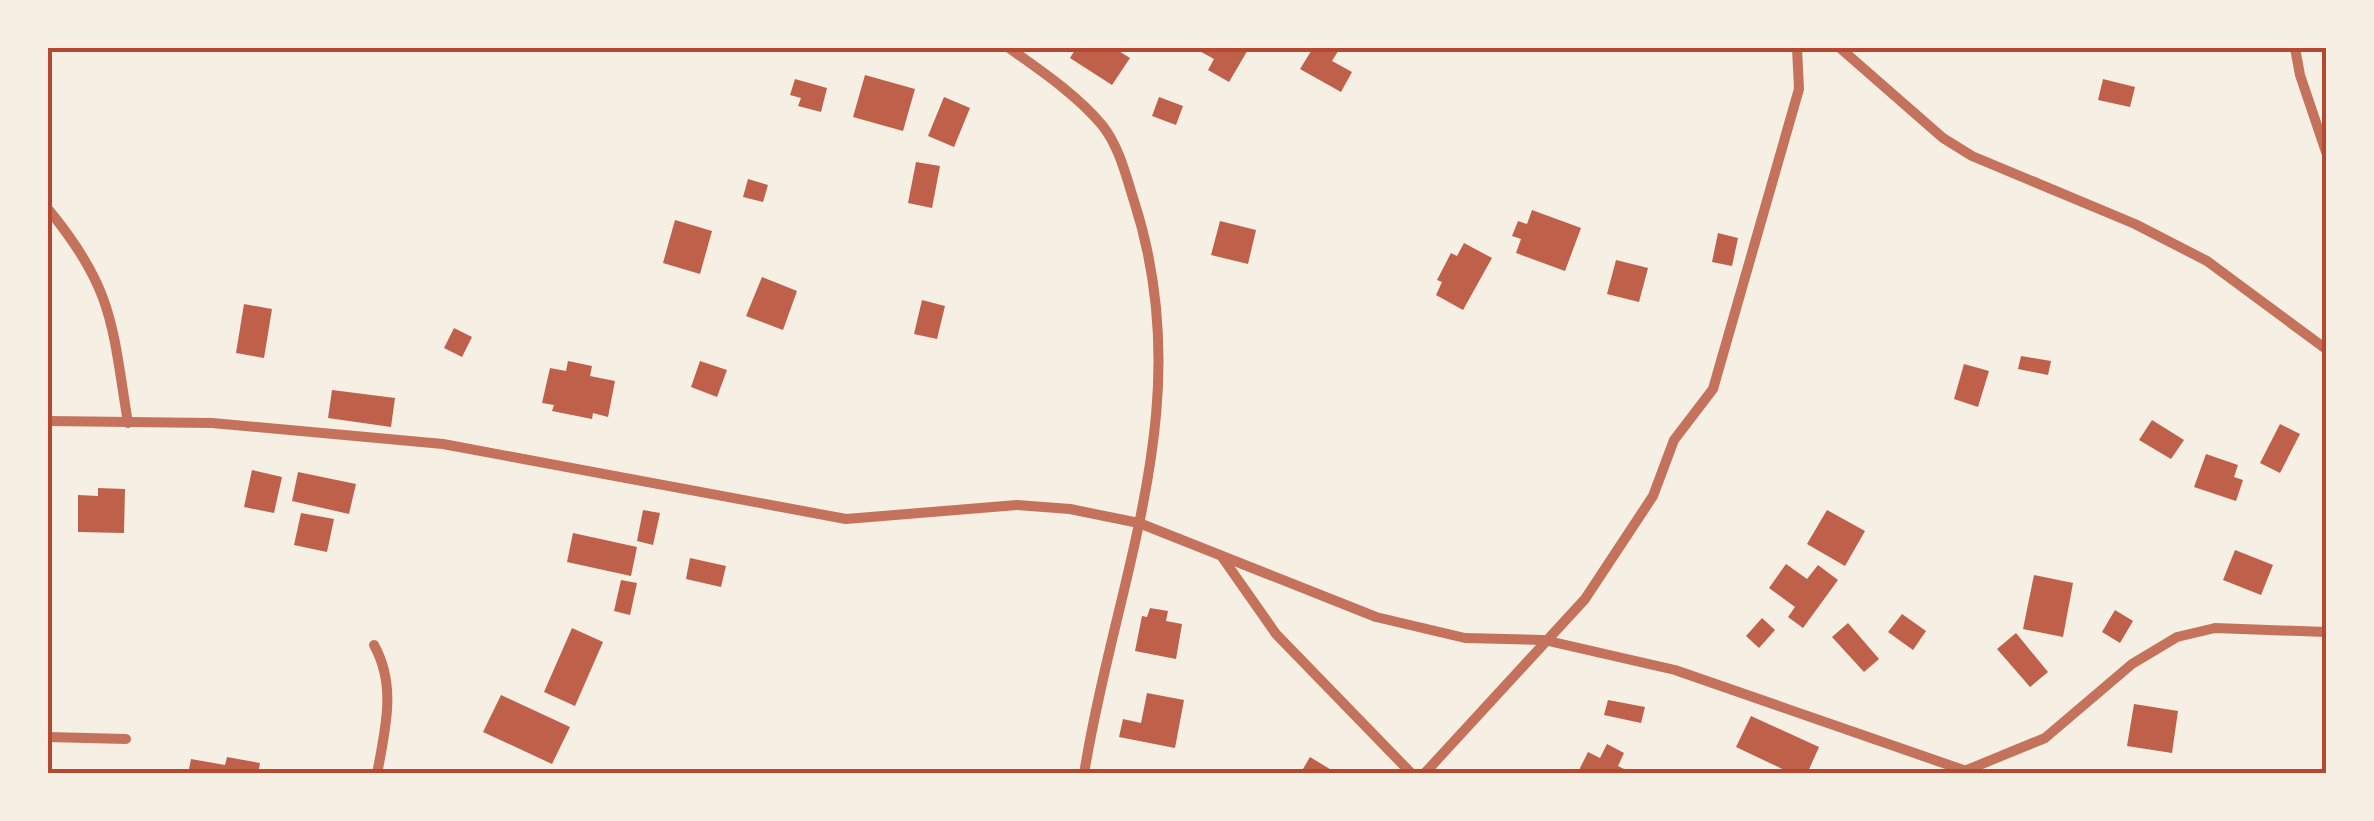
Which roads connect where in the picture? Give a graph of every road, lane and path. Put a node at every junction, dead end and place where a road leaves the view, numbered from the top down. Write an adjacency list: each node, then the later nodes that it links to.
1 (1009, 48): 10 (street)
2 (1797, 48): 13 (street)
3 (1840, 48): 7 (street)
4 (2295, 48): 5 (street)
5 (2326, 152)
6 (48, 210): 9 (street)
7 (2326, 349)
8 (48, 421): 9 (street)
9 (128, 423): 10 (street)
10 (1140, 523): 11 (street); 19 (street)
11 (1220, 556): 13 (street); 20 (street)
12 (2326, 632): 17 (street)
13 (1544, 640): 17 (street); 21 (street)
14 (374, 646): 18 (street)
15 (48, 737): 16 (street)
16 (126, 738)
17 (1971, 772)
18 (377, 774)
19 (1084, 774)
20 (1412, 774)
21 (1424, 774)

